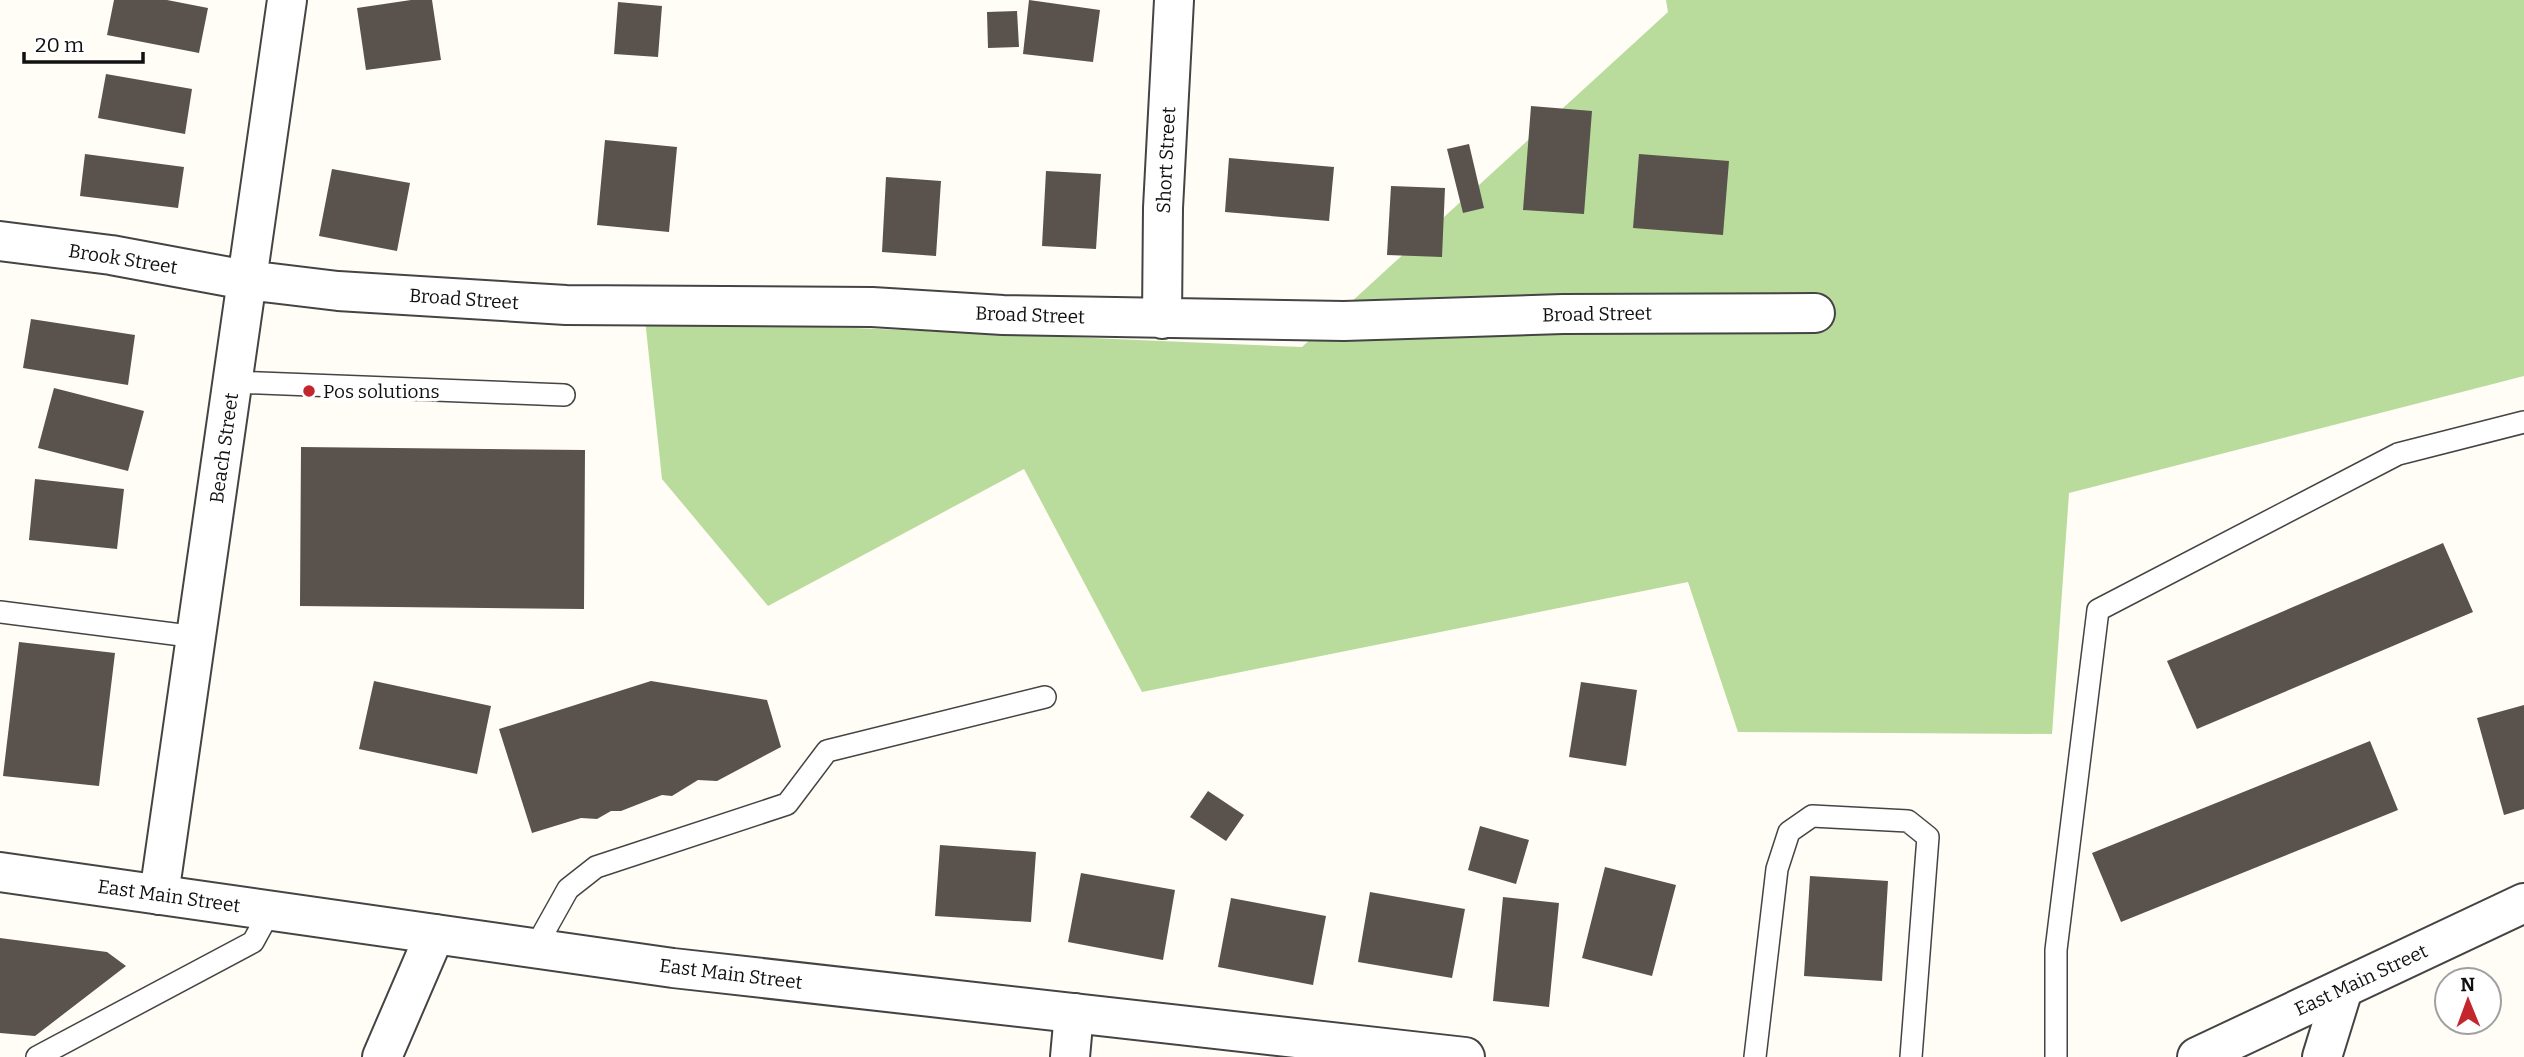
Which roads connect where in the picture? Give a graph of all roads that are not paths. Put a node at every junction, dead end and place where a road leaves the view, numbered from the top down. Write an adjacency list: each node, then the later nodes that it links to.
1 (287, 0): 4 (street, Beach Street)
2 (1174, 0): 6 (street, Short Street)
3 (0, 241): 4 (street, Brook Street)
4 (246, 280): 6 (street, Broad Street); 7 (street, Beach Street)
5 (1815, 313): 6 (street, Broad Street)
6 (1162, 319)
7 (233, 382): 8 (lane); 11 (street, Beach Street)
8 (564, 396)
9 (2524, 422): 27 (lane)
10 (0, 612): 11 (lane)
11 (197, 638): 14 (street, Beach Street)
12 (1045, 697): 18 (lane)
13 (0, 872): 14 (street, East Main Street)
14 (159, 895): 16 (street, East Main Street)
15 (2524, 903): 19 (street, East Main Street)
16 (270, 911): 17 (street, East Main Street); 21 (lane)
17 (435, 934): 18 (street, East Main Street); 22 (street)
18 (535, 948): 20 (street, East Main Street)
19 (2343, 989): 28 (street, East Main Street); 29 (street)
20 (1074, 1013): 23 (street); 24 (street, East Main Street)
21 (37, 1057)
22 (382, 1057)
23 (1070, 1057)
24 (1465, 1057)
25 (1755, 1057): 26 (lane)
26 (1911, 1057)
27 (2056, 1057)
28 (2197, 1057)
29 (2322, 1057)

